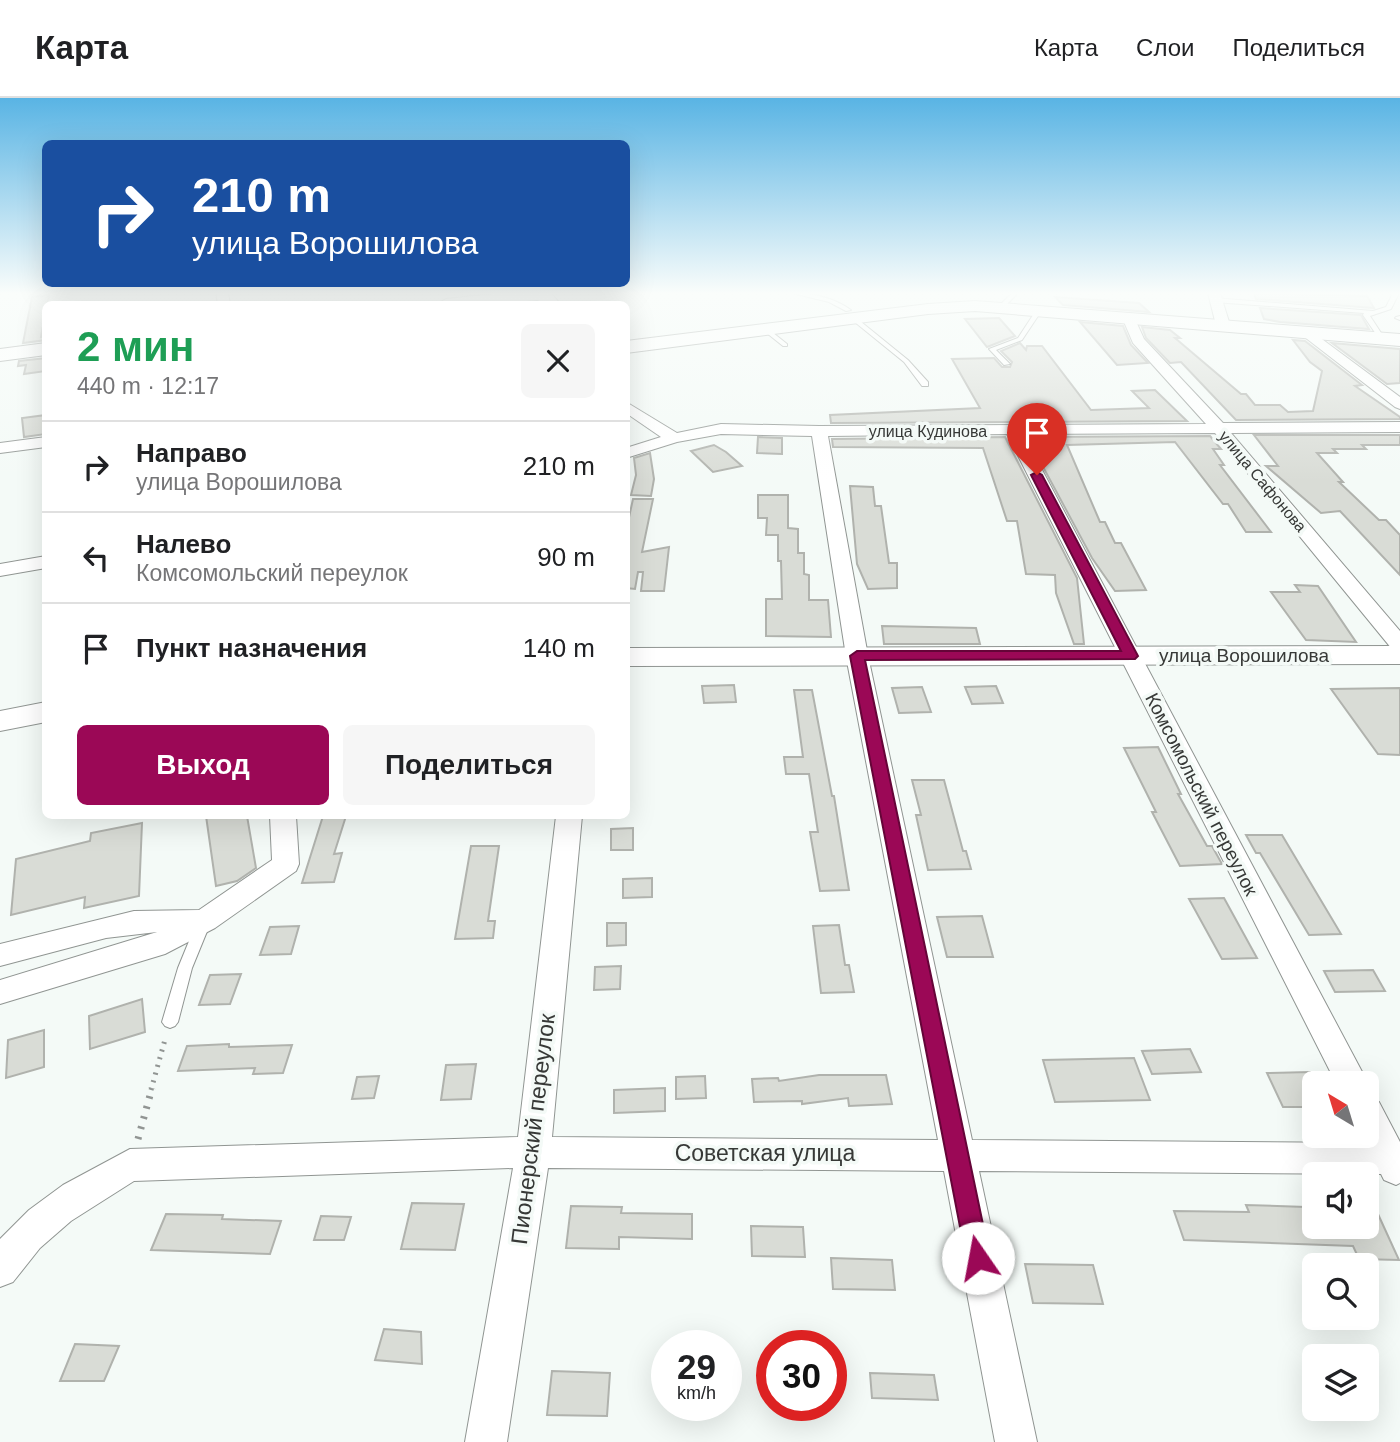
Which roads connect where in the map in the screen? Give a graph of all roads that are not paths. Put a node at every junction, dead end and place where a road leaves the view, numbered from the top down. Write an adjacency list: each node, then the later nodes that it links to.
1 (901, 356): 6 (lane)
2 (998, 356): 5 (lane)
3 (1152, 356): 9 (street, улица Сафонова)
4 (1338, 356): 7 (street)
5 (1006, 364)
6 (925, 384)
7 (1400, 404)
8 (630, 409): 15 (street)
9 (1218, 427): 10 (street, улица Кудинова); 11 (street, улица Кудинова); 23 (street, улица Сафонова)
10 (1400, 427)
11 (1013, 430): 12 (street, улица Кудинова); 26 (street, Комсомольский переулок)
12 (819, 431): 15 (street, улица Кудинова); 25 (street)
13 (42, 433): 14 (street)
14 (0, 438)
15 (674, 438): 18 (street, улица Кудинова)
16 (42, 443): 17 (street)
17 (0, 448)
18 (630, 452)
19 (42, 551): 20 (street)
20 (0, 557)
21 (42, 563): 22 (street)
22 (0, 570)
23 (1400, 644)
24 (1400, 655): 26 (street, улица Ворошилова)
25 (857, 656): 26 (street, улица Ворошилова); 27 (street, улица Ворошилова); 39 (street)
26 (1130, 656): 36 (street, Комсомольский переулок)
27 (630, 657)
28 (42, 713): 29 (street)
29 (0, 721)
30 (282, 819): 32 (street)
31 (569, 819): 38 (street, Пионерский переулок)
32 (205, 921): 33 (street); 34 (street); 35 (lane)
33 (0, 955)
34 (0, 992)
35 (170, 1022)
36 (1346, 1071)
37 (1379, 1133): 40 (street)
38 (533, 1152): 39 (street, Советская улица); 41 (street, Советская улица); 42 (street, Пионерский переулок)
39 (957, 1154): 40 (street, Советская улица); 43 (street)
40 (1397, 1165)
41 (0, 1269)
42 (486, 1442)
43 (1016, 1442)

